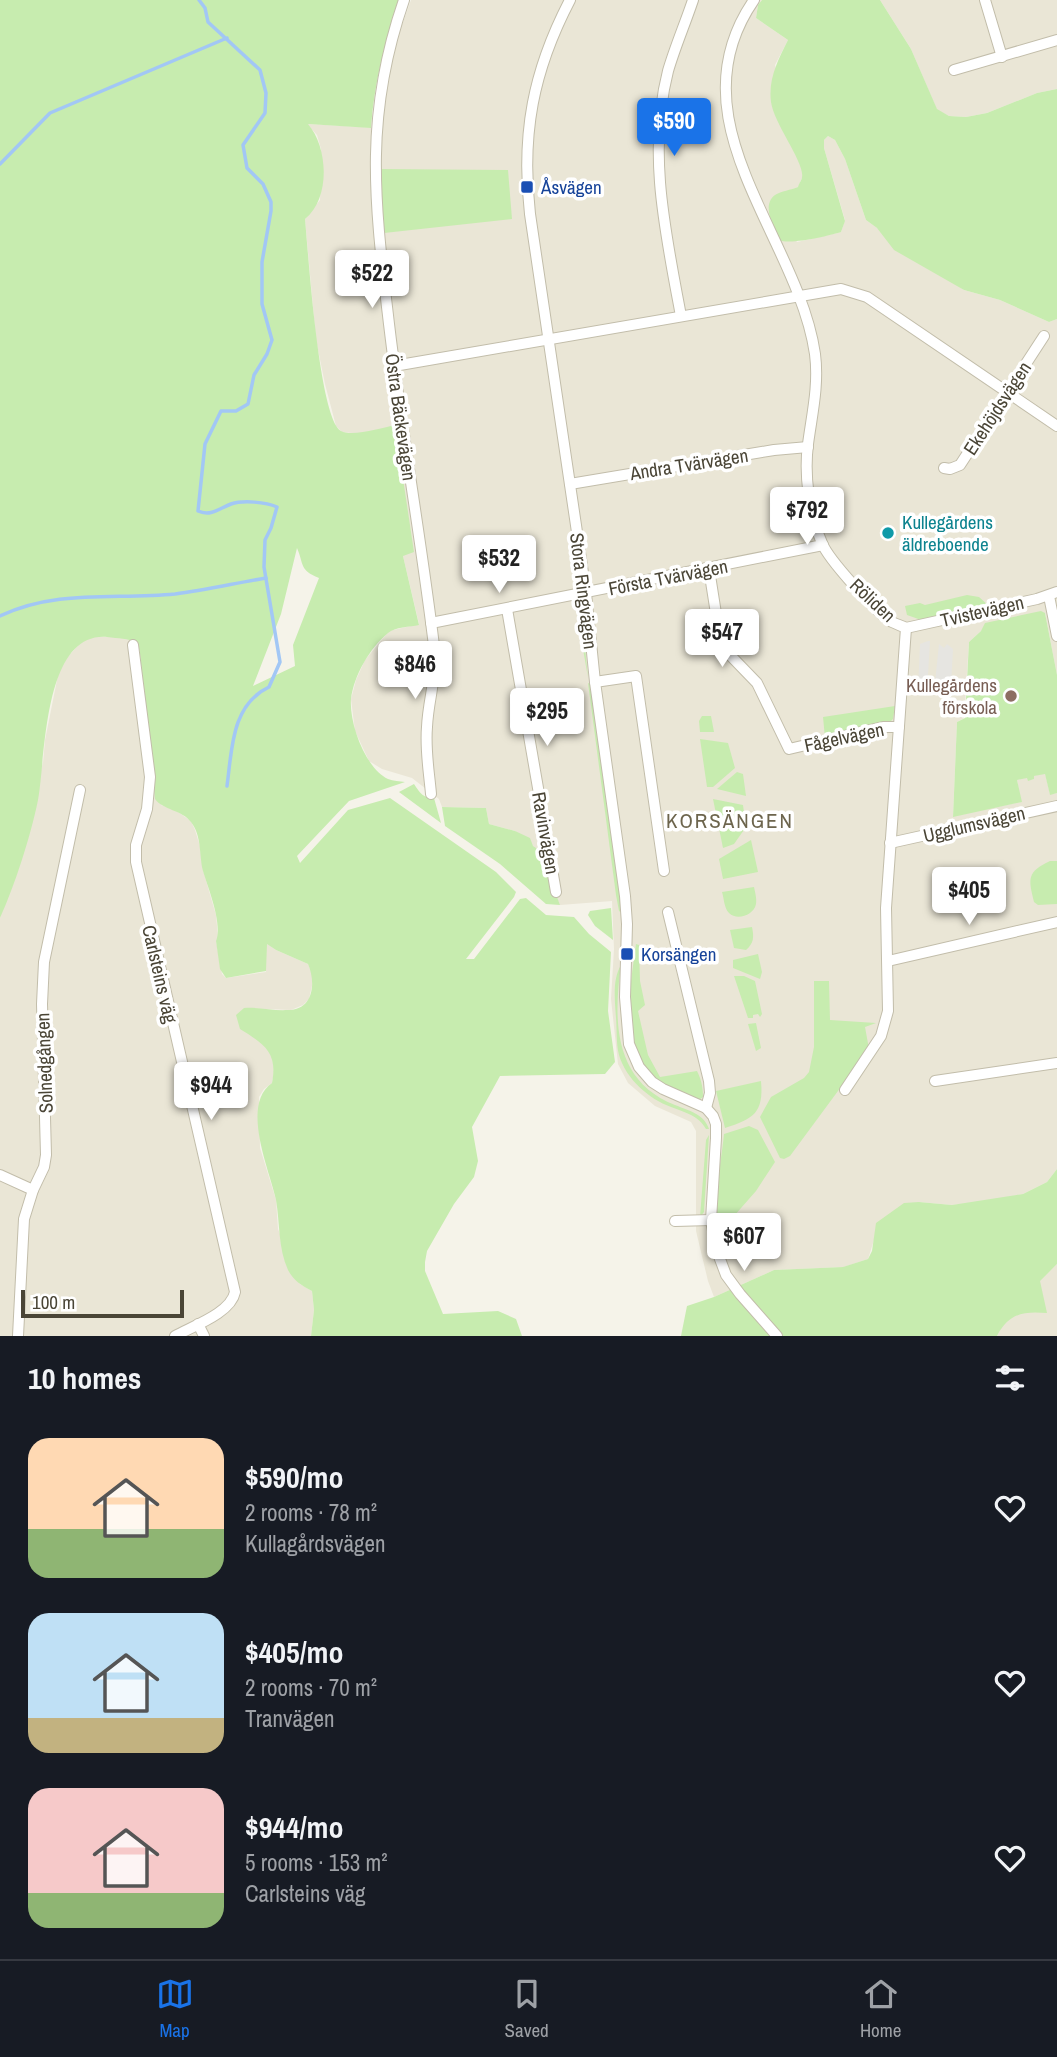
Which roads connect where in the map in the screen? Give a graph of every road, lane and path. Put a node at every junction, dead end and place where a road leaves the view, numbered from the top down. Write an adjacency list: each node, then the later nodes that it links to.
1 (404, 0): 13 (street, Östra Bäckevägen)
2 (570, 0): 12 (street, Stora Ringvägen)
3 (693, 0): 10 (street)
4 (754, 0): 9 (street, Röliden)
5 (985, 0): 7 (street)
6 (1057, 40): 7 (street)
7 (1002, 57): 8 (street)
8 (954, 70)
9 (799, 295): 10 (street); 14 (street); 16 (street, Röliden)
10 (681, 316): 12 (street)
11 (1044, 336): 14 (street, Ekehöjdsvägen)
12 (549, 339): 13 (street); 18 (street, Stora Ringvägen)
13 (394, 366): 24 (street, Östra Bäckevägen)
14 (1007, 392): 15 (street); 17 (street, Ekehöjdsvägen)
15 (1057, 426)
16 (808, 447): 18 (street, Andra Tvärvägen); 19 (street, Röliden)
17 (944, 468)
18 (569, 484): 21 (street, Stora Ringvägen)
19 (822, 545): 20 (street, Första Tvärvägen); 25 (street, Röliden)
20 (709, 569): 21 (street, Första Tvärvägen); 29 (street, Fågelvägen)
21 (586, 593): 23 (street, Första Tvärvägen); 28 (street, Stora Ringvägen)
22 (1053, 594): 25 (street, Tvistevägen); 26 (street)
23 (507, 609): 24 (street, Första Tvärvägen); 35 (street, Ravinvägen)
24 (431, 623): 31 (street, Östra Bäckevägen)
25 (906, 628): 29 (street, Röliden)
26 (1057, 636)
27 (133, 645): 47 (street, Carlsteins väg)
28 (595, 682): 34 (street); 42 (street, Stora Ringvägen)
29 (899, 727): 33 (street, Röliden)
30 (80, 790): 44 (street, Solnedgången)
31 (431, 793)
32 (1057, 806): 33 (street, Ugglumsvägen)
33 (890, 843): 38 (street, Röliden)
34 (663, 872)
35 (556, 892)
36 (668, 912): 42 (street)
37 (1057, 922): 38 (street)
38 (888, 961): 41 (street, Röliden)
39 (1057, 1063): 40 (street)
40 (935, 1081)
41 (845, 1090)
42 (706, 1108): 45 (street)
43 (0, 1175): 44 (street)
44 (33, 1190): 48 (street, Solnedgången)
45 (711, 1220): 46 (street); 51 (street)
46 (675, 1221)
47 (198, 1324): 49 (street); 50 (street)
48 (18, 1336)
49 (175, 1336)
50 (204, 1336)
51 (777, 1336)

